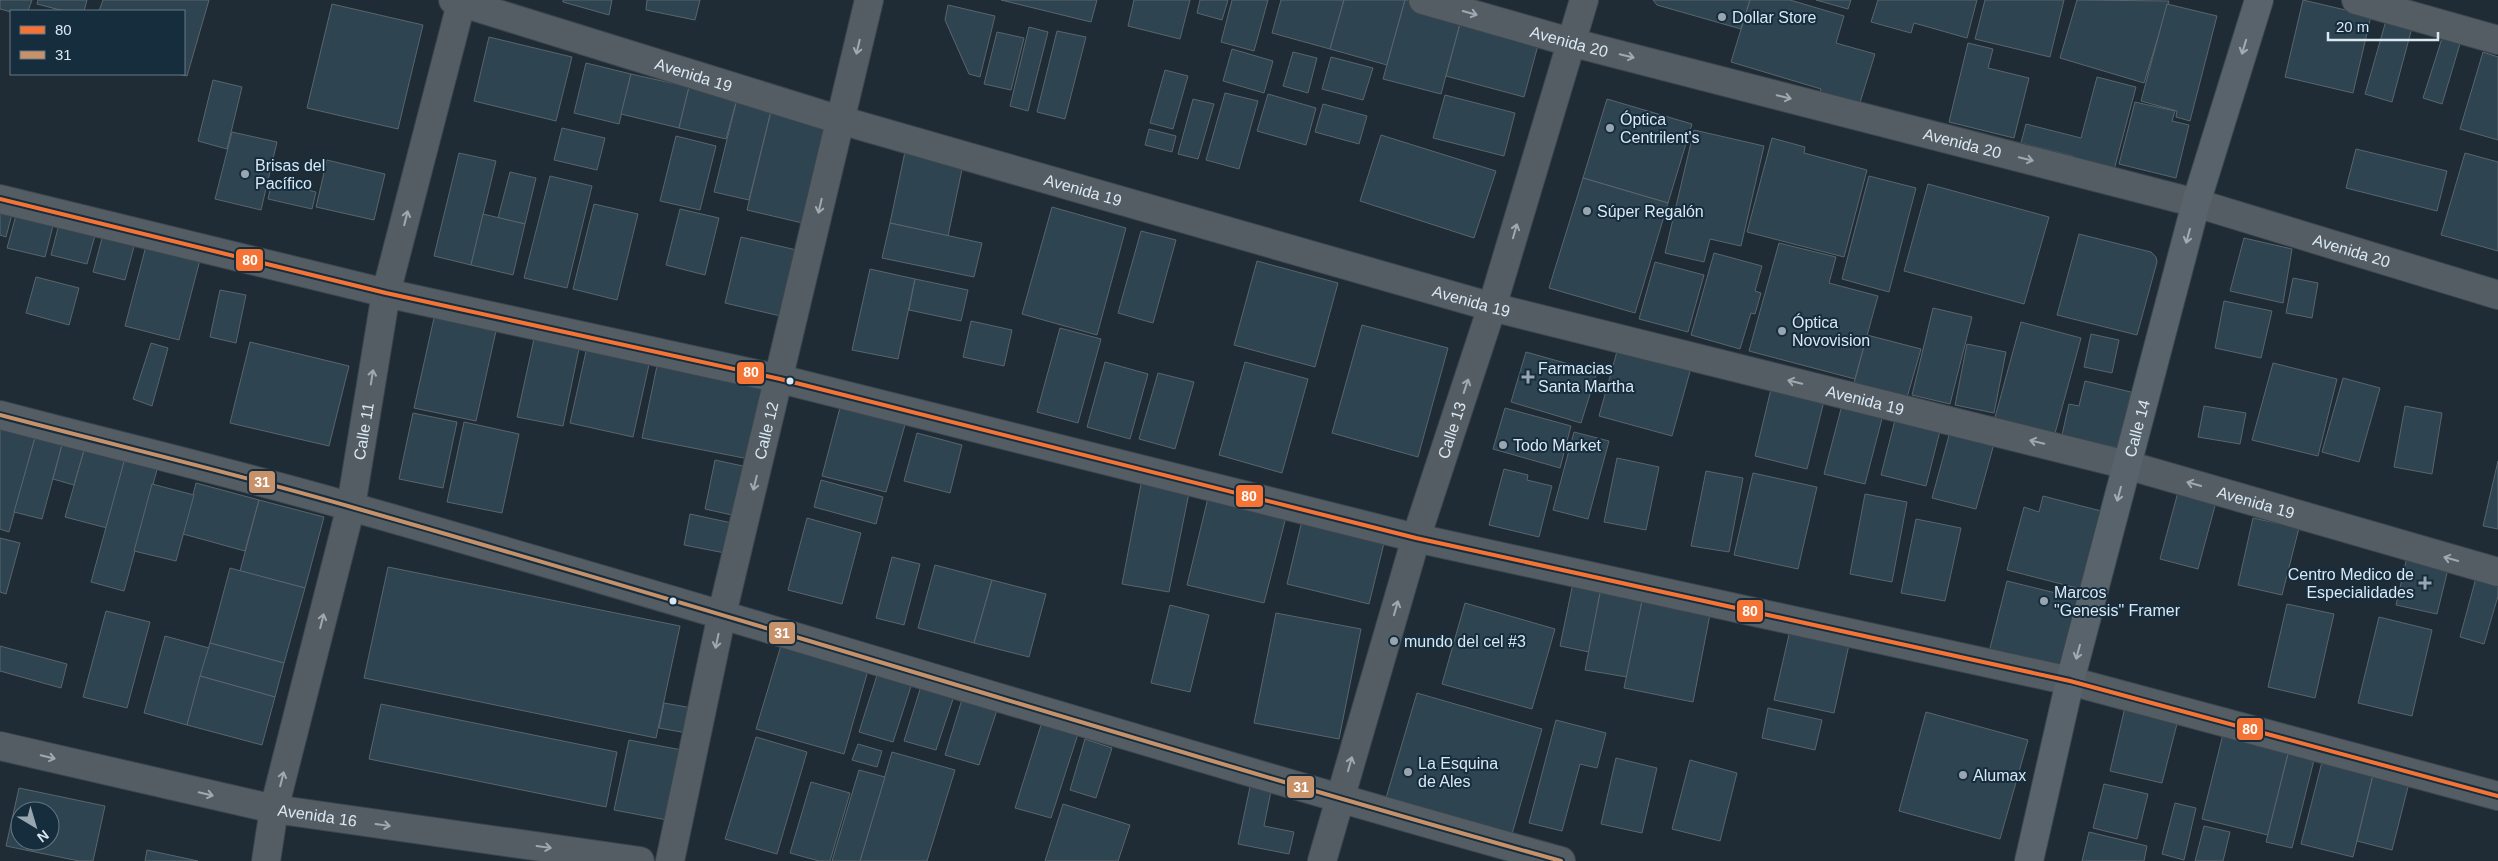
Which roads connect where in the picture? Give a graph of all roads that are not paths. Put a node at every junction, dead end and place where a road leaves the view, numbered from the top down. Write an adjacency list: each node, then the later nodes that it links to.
1 (869, 0): 9 (street, Calle 12, one-way to 9)
2 (1423, 0): 8 (street, Avenida 20, one-way to 8)
3 (1584, 0): 8 (street, Calle 13)
4 (2259, 0): 11 (street, Calle 14, one-way to 11)
5 (2356, 0): 7 (street)
6 (459, 1): 9 (street, Avenida 19); 12 (street, Calle 11, one-way to 6)
7 (2498, 40)
8 (1570, 42): 11 (street, Avenida 20, one-way to 11); 14 (street, Calle 13, one-way to 8)
9 (840, 120): 14 (street, Avenida 19); 15 (street, Calle 12, one-way to 15)
10 (0, 198): 12 (street)
11 (2196, 203): 13 (street, Avenida 20); 17 (street, Calle 14, one-way to 17)
12 (386, 293): 15 (street); 18 (street, Calle 11, one-way to 12)
13 (2498, 295)
14 (1492, 307): 17 (street, Avenida 19, one-way to 14); 19 (street, Calle 13, one-way to 14)
15 (780, 379): 19 (street); 21 (street, Calle 12, one-way to 21)
16 (0, 415): 18 (street)
17 (2127, 464): 20 (street, Avenida 19, one-way to 17); 22 (street, Calle 14, one-way to 22)
18 (351, 506): 21 (street); 26 (street, Calle 11, one-way to 18)
19 (1416, 538): 22 (street); 25 (street, Calle 13, one-way to 19)
20 (2498, 572)
21 (722, 614): 25 (street); 29 (street, Calle 12, one-way to 29)
22 (2070, 681): 24 (street); 32 (street, Calle 14)
23 (0, 746): 26 (street, Avenida 16, one-way to 26)
24 (2498, 796)
25 (1339, 800): 30 (street, Calle 13); 31 (street)
26 (274, 809): 27 (street, Calle 11); 28 (street, Avenida 16, one-way to 28)
27 (266, 861)
28 (640, 861)
29 (670, 861)
30 (1322, 861)
31 (1560, 861)
32 (2029, 861)

